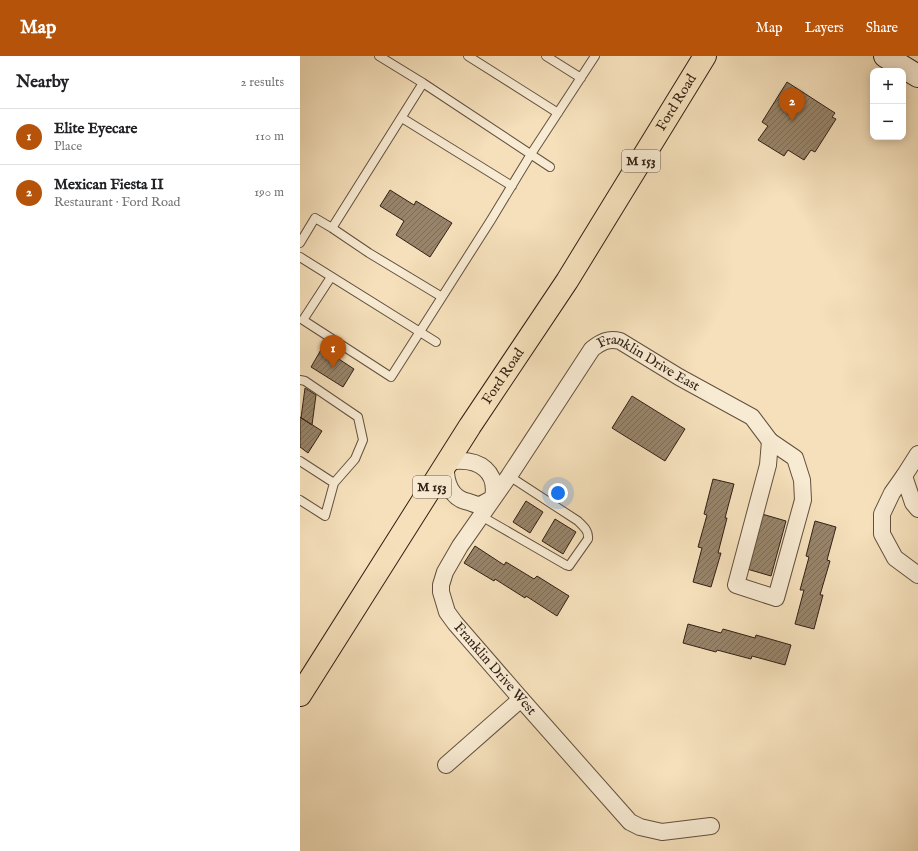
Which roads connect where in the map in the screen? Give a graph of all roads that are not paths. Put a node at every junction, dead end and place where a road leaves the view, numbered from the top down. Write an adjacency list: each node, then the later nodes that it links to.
1 (379, 56): 9 (lane)
2 (468, 56): 10 (lane)
3 (546, 56): 8 (lane)
4 (596, 56): 8 (lane)
5 (705, 56): 26 (main road, Ford Road / M 153)
6 (885, 56): 7 (street)
7 (918, 76)
8 (581, 78): 10 (lane)
9 (423, 83): 11 (lane); 12 (lane)
10 (558, 113): 12 (lane)
11 (402, 118): 14 (lane); 15 (lane)
12 (531, 154): 13 (lane); 14 (lane)
13 (550, 167)
14 (512, 186): 19 (lane)
15 (332, 228): 16 (lane); 19 (lane)
16 (300, 243)
17 (300, 257): 18 (lane)
18 (331, 277): 20 (lane); 20 (lane)
19 (442, 296): 20 (lane)
20 (419, 332): 21 (lane)
21 (436, 342)
22 (300, 380): 29 (lane)
23 (770, 441): 23 (street, Franklin Drive East); 27 (street, Franklin Drive East)
24 (918, 454): 28 (street)
25 (300, 461): 29 (lane)
26 (446, 465): 30 (street); 30 (street); 35 (main road, Ford Road / M 153)
27 (509, 476): 30 (street, Franklin Drive East); 33 (lane)
28 (904, 476): 32 (street); 34 (street)
29 (334, 482): 31 (lane)
30 (493, 498): 33 (street, Franklin Drive West)
31 (300, 500)
32 (918, 509)
33 (481, 516): 36 (street, Franklin Drive West)
34 (918, 575)
35 (300, 695)
36 (520, 699): 37 (street); 38 (street, Franklin Drive West)
37 (446, 765)
38 (711, 826)

